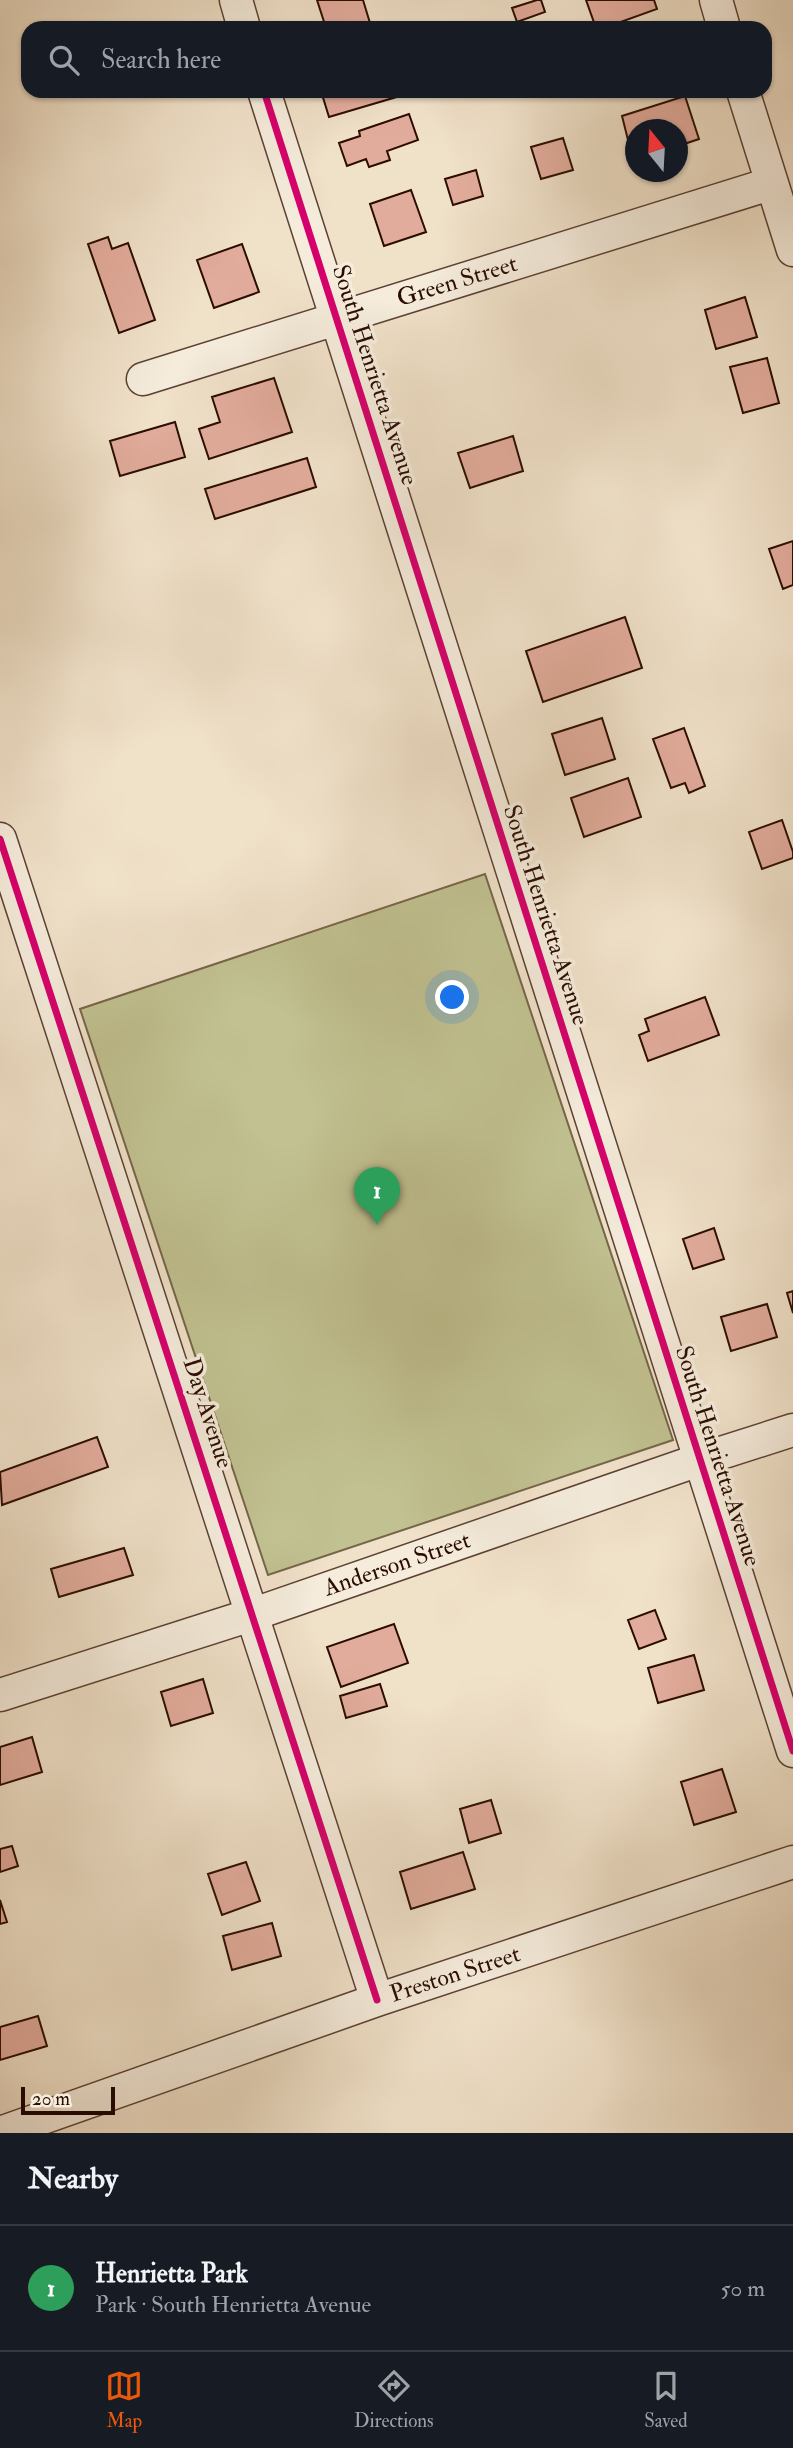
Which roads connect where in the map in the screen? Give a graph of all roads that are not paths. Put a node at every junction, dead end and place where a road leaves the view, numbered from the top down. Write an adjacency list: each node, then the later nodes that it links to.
1 (236, 0): 3 (street)
2 (716, 0): 4 (street)
3 (242, 21)
4 (722, 21)
5 (266, 98): 9 (street, South Henrietta Avenue)
6 (745, 98): 7 (street)
7 (770, 184): 8 (street); 9 (street, Green Street)
8 (792, 242)
9 (337, 318): 10 (street, Green Street); 13 (street, South Henrietta Avenue)
10 (143, 379)
11 (0, 839): 14 (street, Day Avenue)
12 (793, 1430): 13 (street, Anderson Street)
13 (699, 1460): 14 (street, Anderson Street); 16 (street, South Henrietta Avenue)
14 (254, 1614): 15 (street, Anderson Street); 18 (street, Day Avenue)
15 (0, 1695)
16 (793, 1751)
17 (793, 1862): 18 (street, Preston Street)
18 (377, 2000): 19 (street, Preston Street)
19 (0, 2133)

